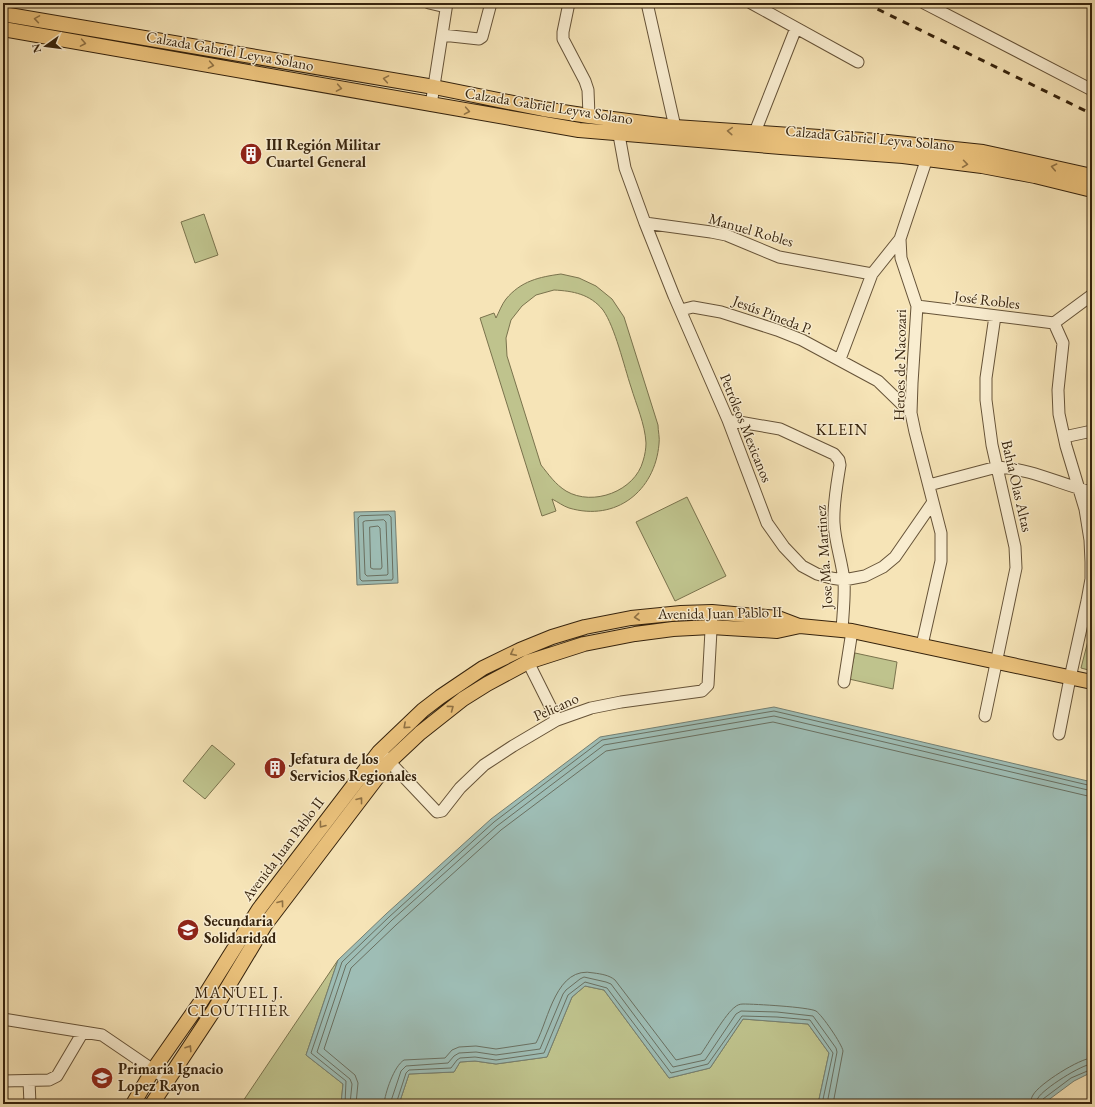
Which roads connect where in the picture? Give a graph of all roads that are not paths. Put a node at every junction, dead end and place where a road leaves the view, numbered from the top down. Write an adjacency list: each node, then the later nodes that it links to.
1 (429, 3): 7 (street)
2 (491, 3): 11 (street)
3 (569, 3): 18 (street)
4 (647, 3): 19 (street)
5 (751, 3): 9 (street)
6 (924, 3): 16 (street)
7 (446, 5): 11 (street)
8 (3, 14): 12 (main road, Calzada Gabriel Leyva Solano, one-way to 8)
9 (796, 28): 14 (street); 20 (street)
10 (3, 29): 13 (main road, Calzada Gabriel Leyva Solano, one-way to 13)
11 (442, 36): 15 (street)
12 (135, 37): 13 (street); 15 (main road, Calzada Gabriel Leyva Solano, one-way to 12)
13 (132, 51): 17 (main road, Calzada Gabriel Leyva Solano, one-way to 17)
14 (858, 62)
15 (434, 87): 17 (street); 18 (main road, Calzada Gabriel Leyva Solano)
16 (1092, 90)
17 (432, 105): 21 (main road, Calzada Gabriel Leyva Solano, one-way to 21)
18 (589, 116): 19 (main road, Calzada Gabriel Leyva Solano)
19 (675, 127): 20 (main road, Calzada Gabriel Leyva Solano, one-way to 19)
20 (755, 132): 23 (main road, Calzada Gabriel Leyva Solano, one-way to 20)
21 (619, 135): 22 (main road, Calzada Gabriel Leyva Solano); 25 (street, Petróleos Mexicanos)
22 (927, 158): 24 (main road, Calzada Gabriel Leyva Solano, one-way to 24); 26 (street, Heroes de Nacozari)
23 (1092, 176)
24 (1092, 190)
25 (645, 223): 27 (street, Manuel Robles); 30 (street, Petróleos Mexicanos)
26 (900, 238): 27 (street); 29 (street, Heroes de Nacozari)
27 (872, 274): 33 (street)
28 (1092, 295): 32 (street)
29 (917, 306): 31 (street, José Robles); 34 (street, Heroes de Nacozari)
30 (681, 310): 33 (street, Jesús Pineda P.); 35 (street, Petróleos Mexicanos)
31 (995, 316): 32 (street, José Robles); 38 (street, Bahía Olas Altas)
32 (1054, 323): 37 (street)
33 (840, 359): 34 (street, Jesús Pineda P.)
34 (911, 413): 39 (street, Heroes de Nacozari)
35 (728, 420): 44 (street, Petróleos Mexicanos); 44 (street, Jose Ma. Martinez)
36 (1092, 431): 37 (street)
37 (1064, 437): 40 (street)
38 (997, 467): 39 (street); 40 (street); 52 (street, Bahía Olas Altas)
39 (929, 485): 42 (street, Heroes de Nacozari)
40 (1080, 489): 41 (street); 43 (street)
41 (1092, 492)
42 (933, 502): 44 (street, Petróleos Mexicanos); 50 (street, Heroes de Nacozari)
43 (1091, 540): 45 (street)
44 (844, 580): 49 (street, Jose Ma. Martinez)
45 (1090, 602): 53 (street)
46 (712, 612): 47 (main road, Avenida Juan Pablo II); 48 (street, Pelicano); 59 (main road, Avenida Juan Pablo II, one-way to 59)
47 (800, 626): 48 (main road, Avenida Juan Pablo II); 49 (main road, Avenida Juan Pablo II)
48 (710, 627): 51 (main road, Avenida Juan Pablo II); 57 (street, Pelicano)
49 (847, 630): 50 (main road, Avenida Juan Pablo II); 54 (street, Jose Ma. Martinez)
50 (922, 645): 52 (main road, Avenida Juan Pablo II)
51 (528, 662): 57 (street); 60 (main road, Avenida Juan Pablo II, one-way to 51)
52 (997, 662): 53 (main road, Avenida Juan Pablo II); 56 (street, Bahía Olas Altas)
53 (1070, 678): 55 (main road, Avenida Juan Pablo II); 58 (street)
54 (844, 682)
55 (1092, 682)
56 (985, 716)
57 (557, 720): 60 (street, Pelicano)
58 (1059, 734)
59 (379, 752): 60 (street); 61 (main road, Avenida Juan Pablo II, one-way to 61)
60 (389, 762): 62 (main road, Avenida Juan Pablo II, one-way to 60)
61 (220, 972): 62 (main road); 65 (main road, Avenida Juan Pablo II)
62 (231, 980): 66 (main road, Avenida Juan Pablo II, one-way to 62)
63 (3, 1018): 64 (street)
64 (83, 1032): 65 (street); 68 (street)
65 (153, 1070): 66 (street); 70 (main road, Avenida Juan Pablo II)
66 (168, 1080): 71 (main road, Avenida Juan Pablo II)
67 (3, 1081): 68 (street)
68 (29, 1081): 69 (street)
69 (30, 1104)
70 (133, 1104)
71 (152, 1104)

